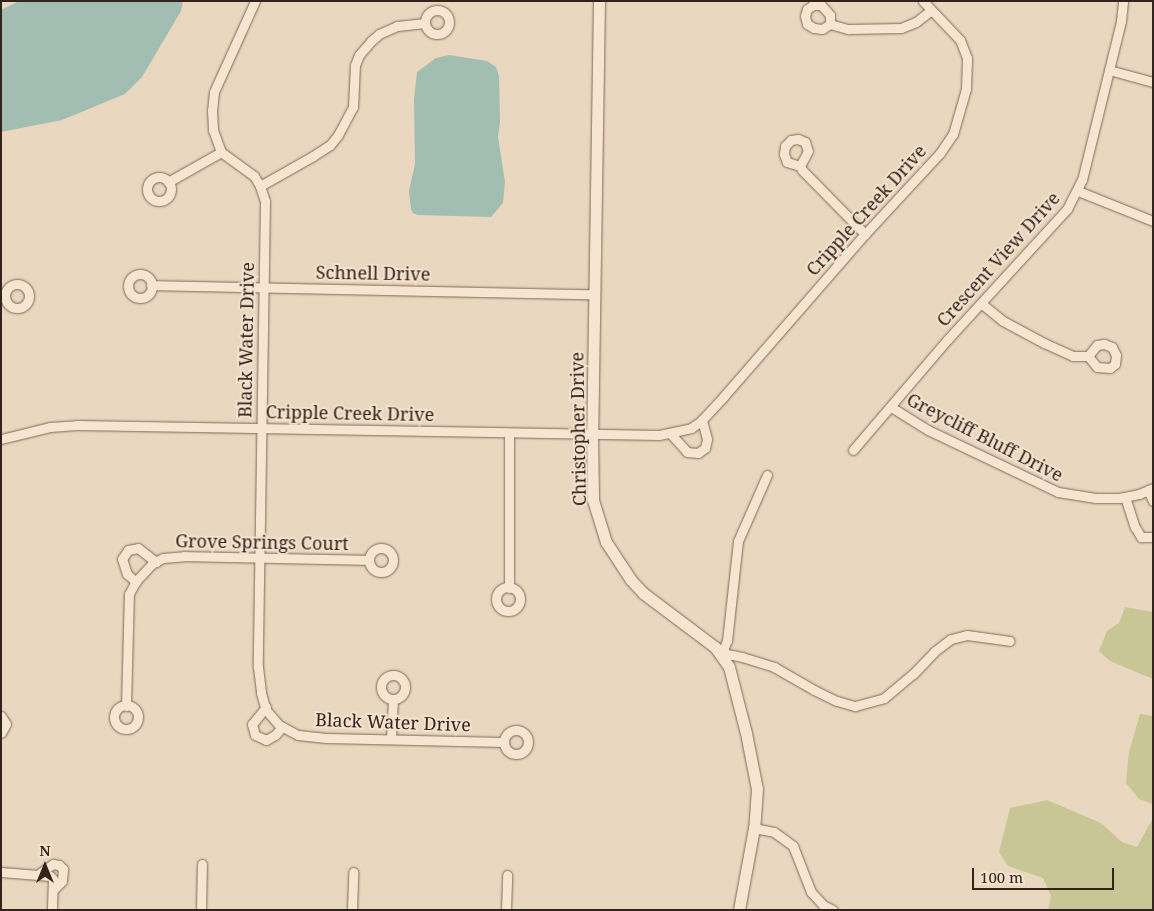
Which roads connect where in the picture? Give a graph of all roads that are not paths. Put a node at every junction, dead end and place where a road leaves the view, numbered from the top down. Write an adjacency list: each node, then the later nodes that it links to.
1 (255, 1): 10 (street)
2 (599, 1): 19 (street, Christopher Drive)
3 (924, 1): 5 (street, Cripple Creek Drive)
4 (1123, 1): 8 (street, Crescent View Drive)
5 (930, 11): 7 (street); 16 (street, Cripple Creek Drive)
6 (425, 23): 13 (street)
7 (830, 24)
8 (1109, 70): 9 (street); 14 (street, Crescent View Drive)
9 (1153, 82)
10 (221, 152): 12 (street); 13 (street)
11 (800, 166): 16 (street)
12 (168, 182)
13 (260, 186): 18 (street, Black Water Drive)
14 (1078, 191): 15 (street); 20 (street, Crescent View Drive)
15 (1153, 221)
16 (864, 234): 23 (street, Cripple Creek Drive)
17 (151, 285): 18 (street, Schnell Drive)
18 (264, 287): 19 (street, Schnell Drive); 24 (street, Black Water Drive)
19 (595, 294): 26 (street, Christopher Drive)
20 (982, 304): 21 (street); 22 (street, Crescent View Drive)
21 (1088, 356)
22 (891, 408): 29 (street, Crescent View Drive); 32 (street, Greycliff Bluff Drive)
23 (702, 420): 27 (street, Cripple Creek Drive); 27 (street)
24 (261, 427): 25 (street, Cripple Creek Drive); 28 (street, Cripple Creek Drive); 35 (street, Black Water Drive)
25 (509, 433): 26 (street, Cripple Creek Drive); 39 (street)
26 (592, 434): 27 (street, Cripple Creek Drive); 41 (street, Christopher Drive)
27 (670, 434)
28 (1, 439)
29 (853, 450)
30 (767, 475): 41 (street)
31 (1150, 489): 32 (street, Greycliff Bluff Drive); 33 (street)
32 (1124, 497): 34 (street)
33 (1153, 501)
34 (1153, 537)
35 (258, 557): 36 (street, Grove Springs Court); 37 (street, Grove Springs Court); 44 (street, Black Water Drive)
36 (369, 560)
37 (156, 562): 38 (street, Grove Springs Court); 38 (street, Grove Springs Court)
38 (136, 582): 43 (street, Grove Springs Court)
39 (509, 588)
40 (1010, 641): 41 (street)
41 (722, 653): 50 (street, Christopher Drive)
42 (393, 699): 48 (street)
43 (126, 706)
44 (266, 708): 46 (street, Black Water Drive); 46 (street)
45 (1, 716): 47 (street)
46 (282, 727): 48 (street, Black Water Drive)
47 (1, 733)
48 (391, 739): 49 (street, Black Water Drive)
49 (504, 742)
50 (754, 828): 61 (street, Christopher Drive); 62 (street)
51 (202, 864): 58 (street)
52 (1, 872): 54 (street)
53 (353, 872): 59 (street)
54 (40, 873): 56 (street); 56 (street)
55 (506, 875): 60 (street)
56 (53, 890): 57 (street)
57 (52, 910)
58 (201, 910)
59 (352, 910)
60 (506, 910)
61 (739, 910)
62 (833, 910)

